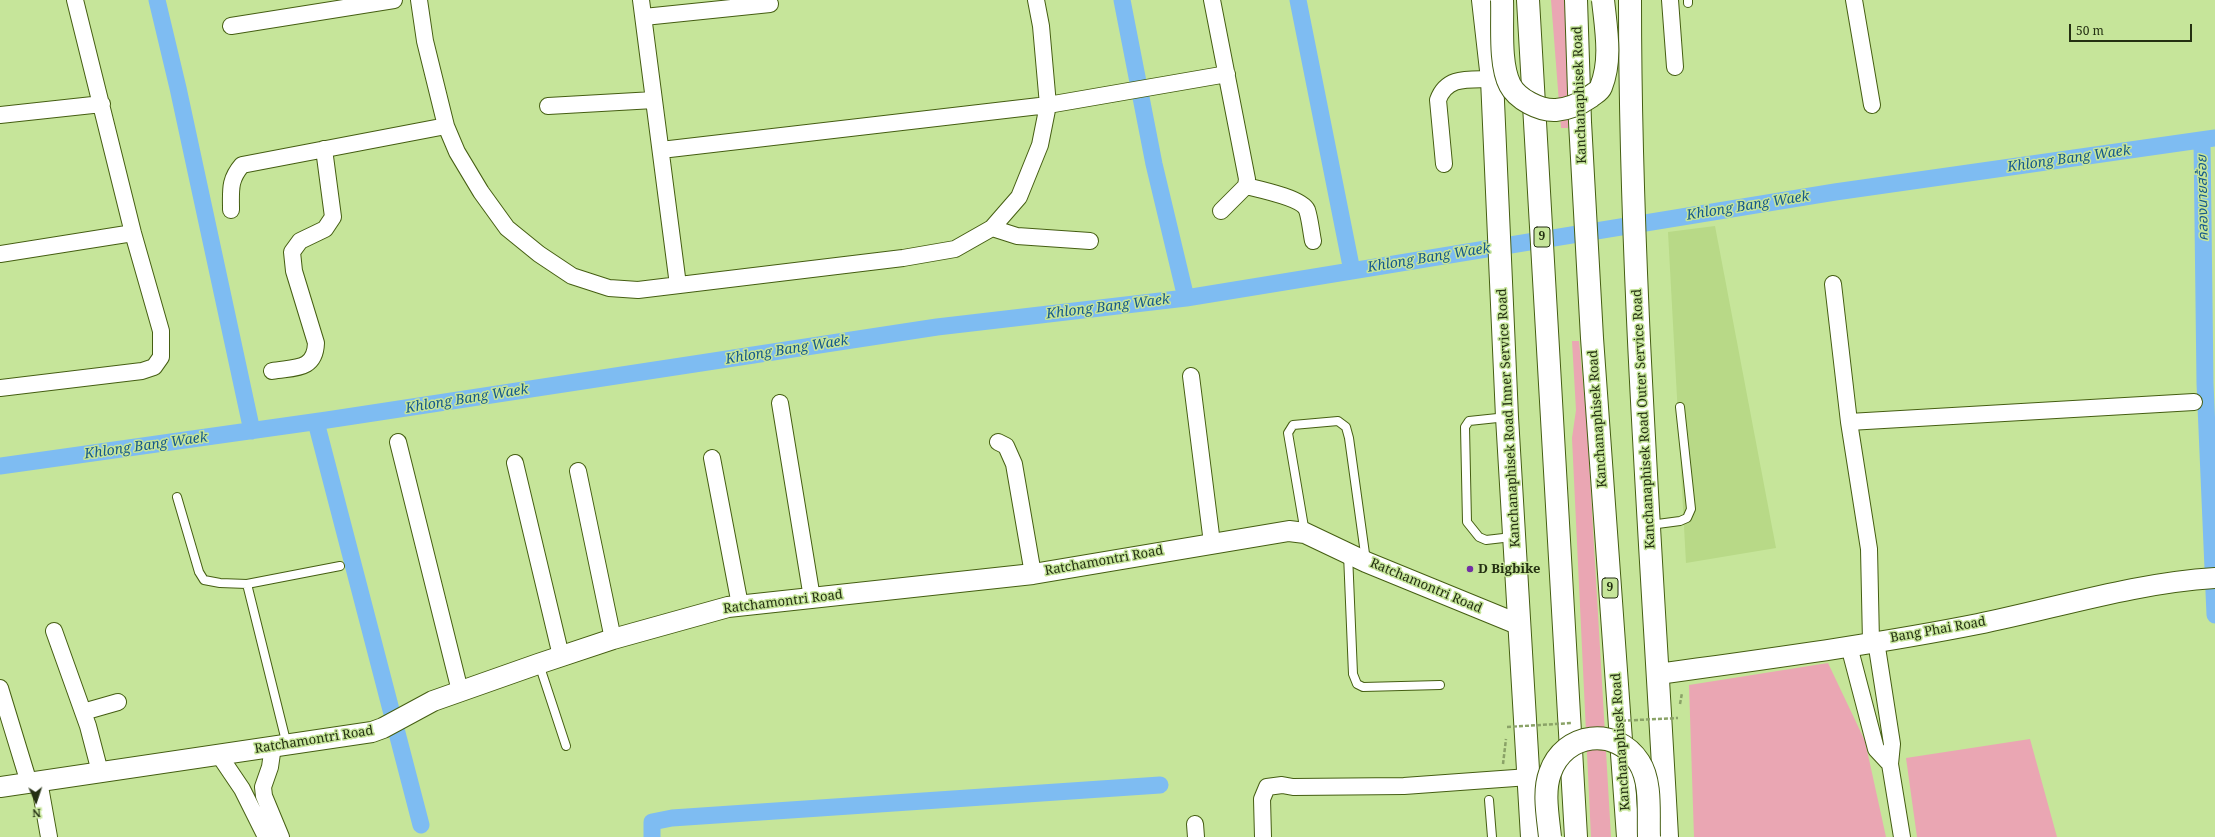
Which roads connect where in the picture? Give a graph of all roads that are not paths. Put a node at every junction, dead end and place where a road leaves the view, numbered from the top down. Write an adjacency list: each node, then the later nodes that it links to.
1 (75, 0): 22 (street)
2 (394, 0): 17 (street)
3 (419, 0): 27 (street)
4 (641, 0): 16 (street)
5 (1036, 0): 23 (street)
6 (1212, 0): 19 (street)
7 (1483, 0): 20 (main road, Kanchanaphisek Road Inner Service Road)
8 (1502, 0): 11 (main road, bridge)
9 (1528, 0): 98 (main road, 9)
10 (1576, 0): 99 (main road, Kanchanaphisek Road / 9)
11 (1603, 0)
12 (1630, 0): 55 (main road, Kanchanaphisek Road Outer Service Road)
13 (1670, 0): 18 (street)
14 (1854, 0): 24 (street)
15 (770, 4): 16 (street)
16 (644, 17): 21 (street)
17 (231, 26)
18 (1675, 67)
19 (1227, 74): 23 (street); 31 (street)
20 (1492, 79): 30 (street); 47 (main road, Kanchanaphisek Road Inner Service Road)
21 (654, 100): 25 (street); 29 (street)
22 (102, 104): 26 (street); 35 (street)
23 (1048, 105): 29 (street); 34 (street)
24 (1872, 105)
25 (548, 106)
26 (0, 115)
27 (446, 126): 28 (street); 40 (street)
28 (324, 149): 32 (street); 41 (street)
29 (661, 150): 40 (street)
30 (1444, 164)
31 (1246, 186): 33 (street); 37 (street)
32 (231, 210)
33 (1220, 211)
34 (992, 228): 36 (street); 40 (street)
35 (133, 233): 38 (street); 43 (street)
36 (1090, 241)
37 (1313, 241)
38 (0, 254)
39 (1833, 284): 48 (street)
40 (678, 285)
41 (272, 372)
42 (1191, 376): 58 (street)
43 (0, 388)
44 (2194, 402): 48 (street)
45 (780, 403): 65 (street)
46 (1680, 407): 55 (lane)
47 (1507, 417): 57 (main road, Kanchanaphisek Road Inner Service Road); 57 (lane)
48 (1849, 422): 70 (street)
49 (398, 442): 77 (street)
50 (998, 442): 62 (street)
51 (712, 458): 66 (street)
52 (515, 463): 72 (street)
53 (578, 471): 69 (street)
54 (177, 497): 64 (lane)
55 (1650, 525): 74 (main road, Kanchanaphisek Road Outer Service Road)
56 (1305, 533): 58 (street, Ratchamontri Road); 59 (street, Ratchamontri Road); 60 (lane)
57 (1515, 537): 67 (main road, Kanchanaphisek Road Inner Service Road)
58 (1212, 543): 62 (street, Ratchamontri Road)
59 (1348, 554): 60 (street, Ratchamontri Road); 75 (lane)
60 (1366, 562): 67 (street, Ratchamontri Road)
61 (340, 566): 64 (lane)
62 (1033, 574): 65 (street, Ratchamontri Road)
63 (2215, 578): 70 (street, Bang Phai Road)
64 (247, 584): 80 (lane)
65 (812, 598): 66 (street, Ratchamontri Road)
66 (740, 604): 69 (street, Ratchamontri Road)
67 (1520, 625): 85 (main road, Kanchanaphisek Road Inner Service Road)
68 (54, 631): 79 (street)
69 (613, 639): 72 (street, Ratchamontri Road)
70 (1873, 642): 71 (street, Bang Phai Road); 83 (street)
71 (1849, 646): 74 (street, Bang Phai Road); 83 (street)
72 (561, 656): 73 (street, Ratchamontri Road)
73 (538, 664): 77 (street, Ratchamontri Road); 81 (lane)
74 (1658, 674): 101 (main road, Kanchanaphisek Road Outer Service Road)
75 (1440, 685)
76 (0, 688): 86 (street)
77 (460, 691): 80 (street, Ratchamontri Road)
78 (118, 702): 79 (street)
79 (83, 712): 84 (street)
80 (280, 745): 82 (street, Ratchamontri Road); 88 (street)
81 (566, 746)
82 (218, 755): 84 (street, Ratchamontri Road); 89 (street)
83 (1890, 764): 102 (street)
84 (100, 772): 86 (street, Ratchamontri Road)
85 (1529, 777): 94 (street); 96 (main road, Kanchanaphisek Road Inner Service Road)
86 (34, 782): 87 (street, Ratchamontri Road); 91 (street)
87 (0, 787)
88 (263, 787): 89 (street); 93 (street)
89 (242, 789): 92 (street)
90 (1489, 800): 95 (lane)
91 (49, 837)
92 (266, 837)
93 (281, 837)
94 (1263, 837)
95 (1492, 837)
96 (1532, 837)
97 (1550, 837): 100 (main road, bridge)
98 (1576, 837)
99 (1628, 837)
100 (1649, 837)
101 (1667, 837)
102 (1902, 837)

